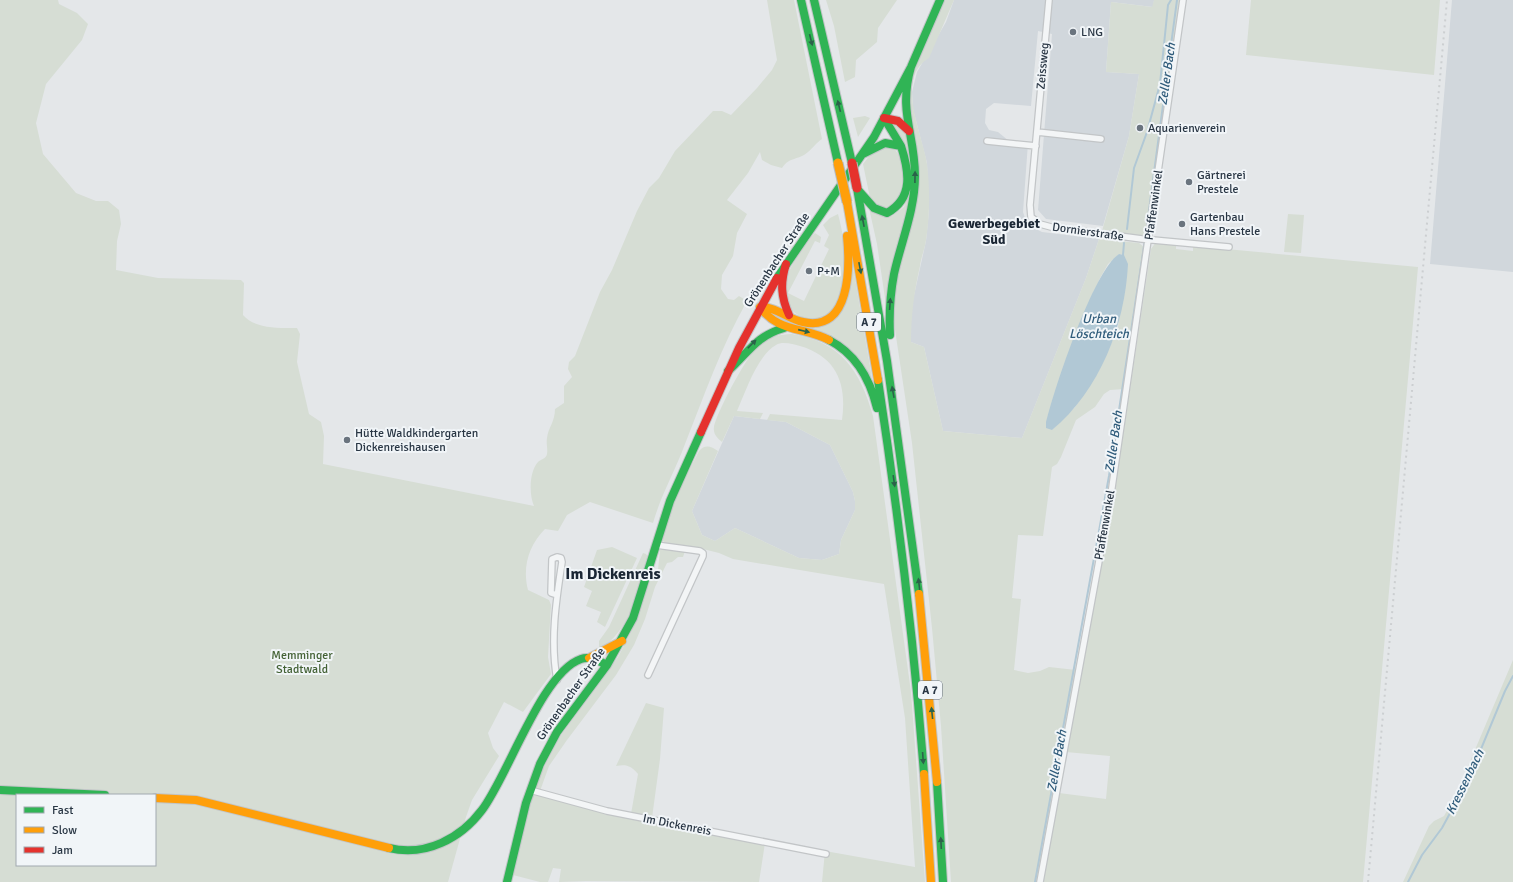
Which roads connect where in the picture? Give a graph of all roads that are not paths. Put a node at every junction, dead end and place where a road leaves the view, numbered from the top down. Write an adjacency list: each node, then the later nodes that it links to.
1 (801, 0): 16 (main road, A 7, one-way to 16, bridge)
2 (814, 0): 15 (main road, A 7, one-way to 2, bridge)
3 (940, 0): 6 (main road, Grönenbacher Straße)
4 (1049, 0): 9 (street, Zeissweg)
5 (1183, 0): 18 (street, Pfaffenwinkel)
6 (911, 67): 7 (main road, Grönenbacher Straße); 8 (main road)
7 (884, 118): 8 (main road); 12 (main road); 14 (main road, Grönenbacher Straße)
8 (909, 131): 24 (main road, one-way to 8)
9 (1037, 132): 10 (street); 13 (street, Zeissweg)
10 (1102, 139)
11 (987, 141): 13 (street)
12 (901, 146): 14 (main road); 15 (main road, A 7)
13 (1036, 146): 17 (street, Zeissweg)
14 (863, 154): 20 (main road, Grönenbacher Straße)
15 (857, 188): 24 (main road, A 7, one-way to 15)
16 (847, 202): 22 (main road); 26 (main road, A 7, one-way to 26)
17 (1031, 217): 18 (street, Dornierstraße)
18 (1146, 239): 19 (street, Dornierstraße); 42 (street, Pfaffenwinkel)
19 (1229, 247)
20 (786, 264): 21 (main road, Grönenbacher Straße); 22 (main road)
21 (760, 307): 22 (main road); 23 (main road, A 7); 25 (main road, Grönenbacher Straße)
22 (789, 315)
23 (784, 328): 25 (main road, one-way to 23); 26 (main road, A 7, one-way to 26)
24 (889, 370): 41 (main road, A 7, one-way to 24)
25 (728, 371): 27 (main road, Grönenbacher Straße)
26 (889, 443): 40 (main road, A 7, one-way to 40)
27 (656, 545): 29 (main road, Grönenbacher Straße); 32 (street)
28 (557, 595): 28 (street); 33 (street)
29 (622, 641): 30 (main road); 31 (main road, Grönenbacher Straße)
30 (588, 658): 31 (main road); 33 (main road)
31 (607, 665): 35 (main road, Grönenbacher Straße)
32 (648, 675)
33 (557, 680): 37 (main road)
34 (0, 790): 36 (main road)
35 (530, 790): 38 (street, Im Dickenreis); 39 (main road, Grönenbacher Straße)
36 (84, 794)
37 (156, 798)
38 (826, 854)
39 (507, 882)
40 (931, 882)
41 (943, 882)
42 (1040, 882)

